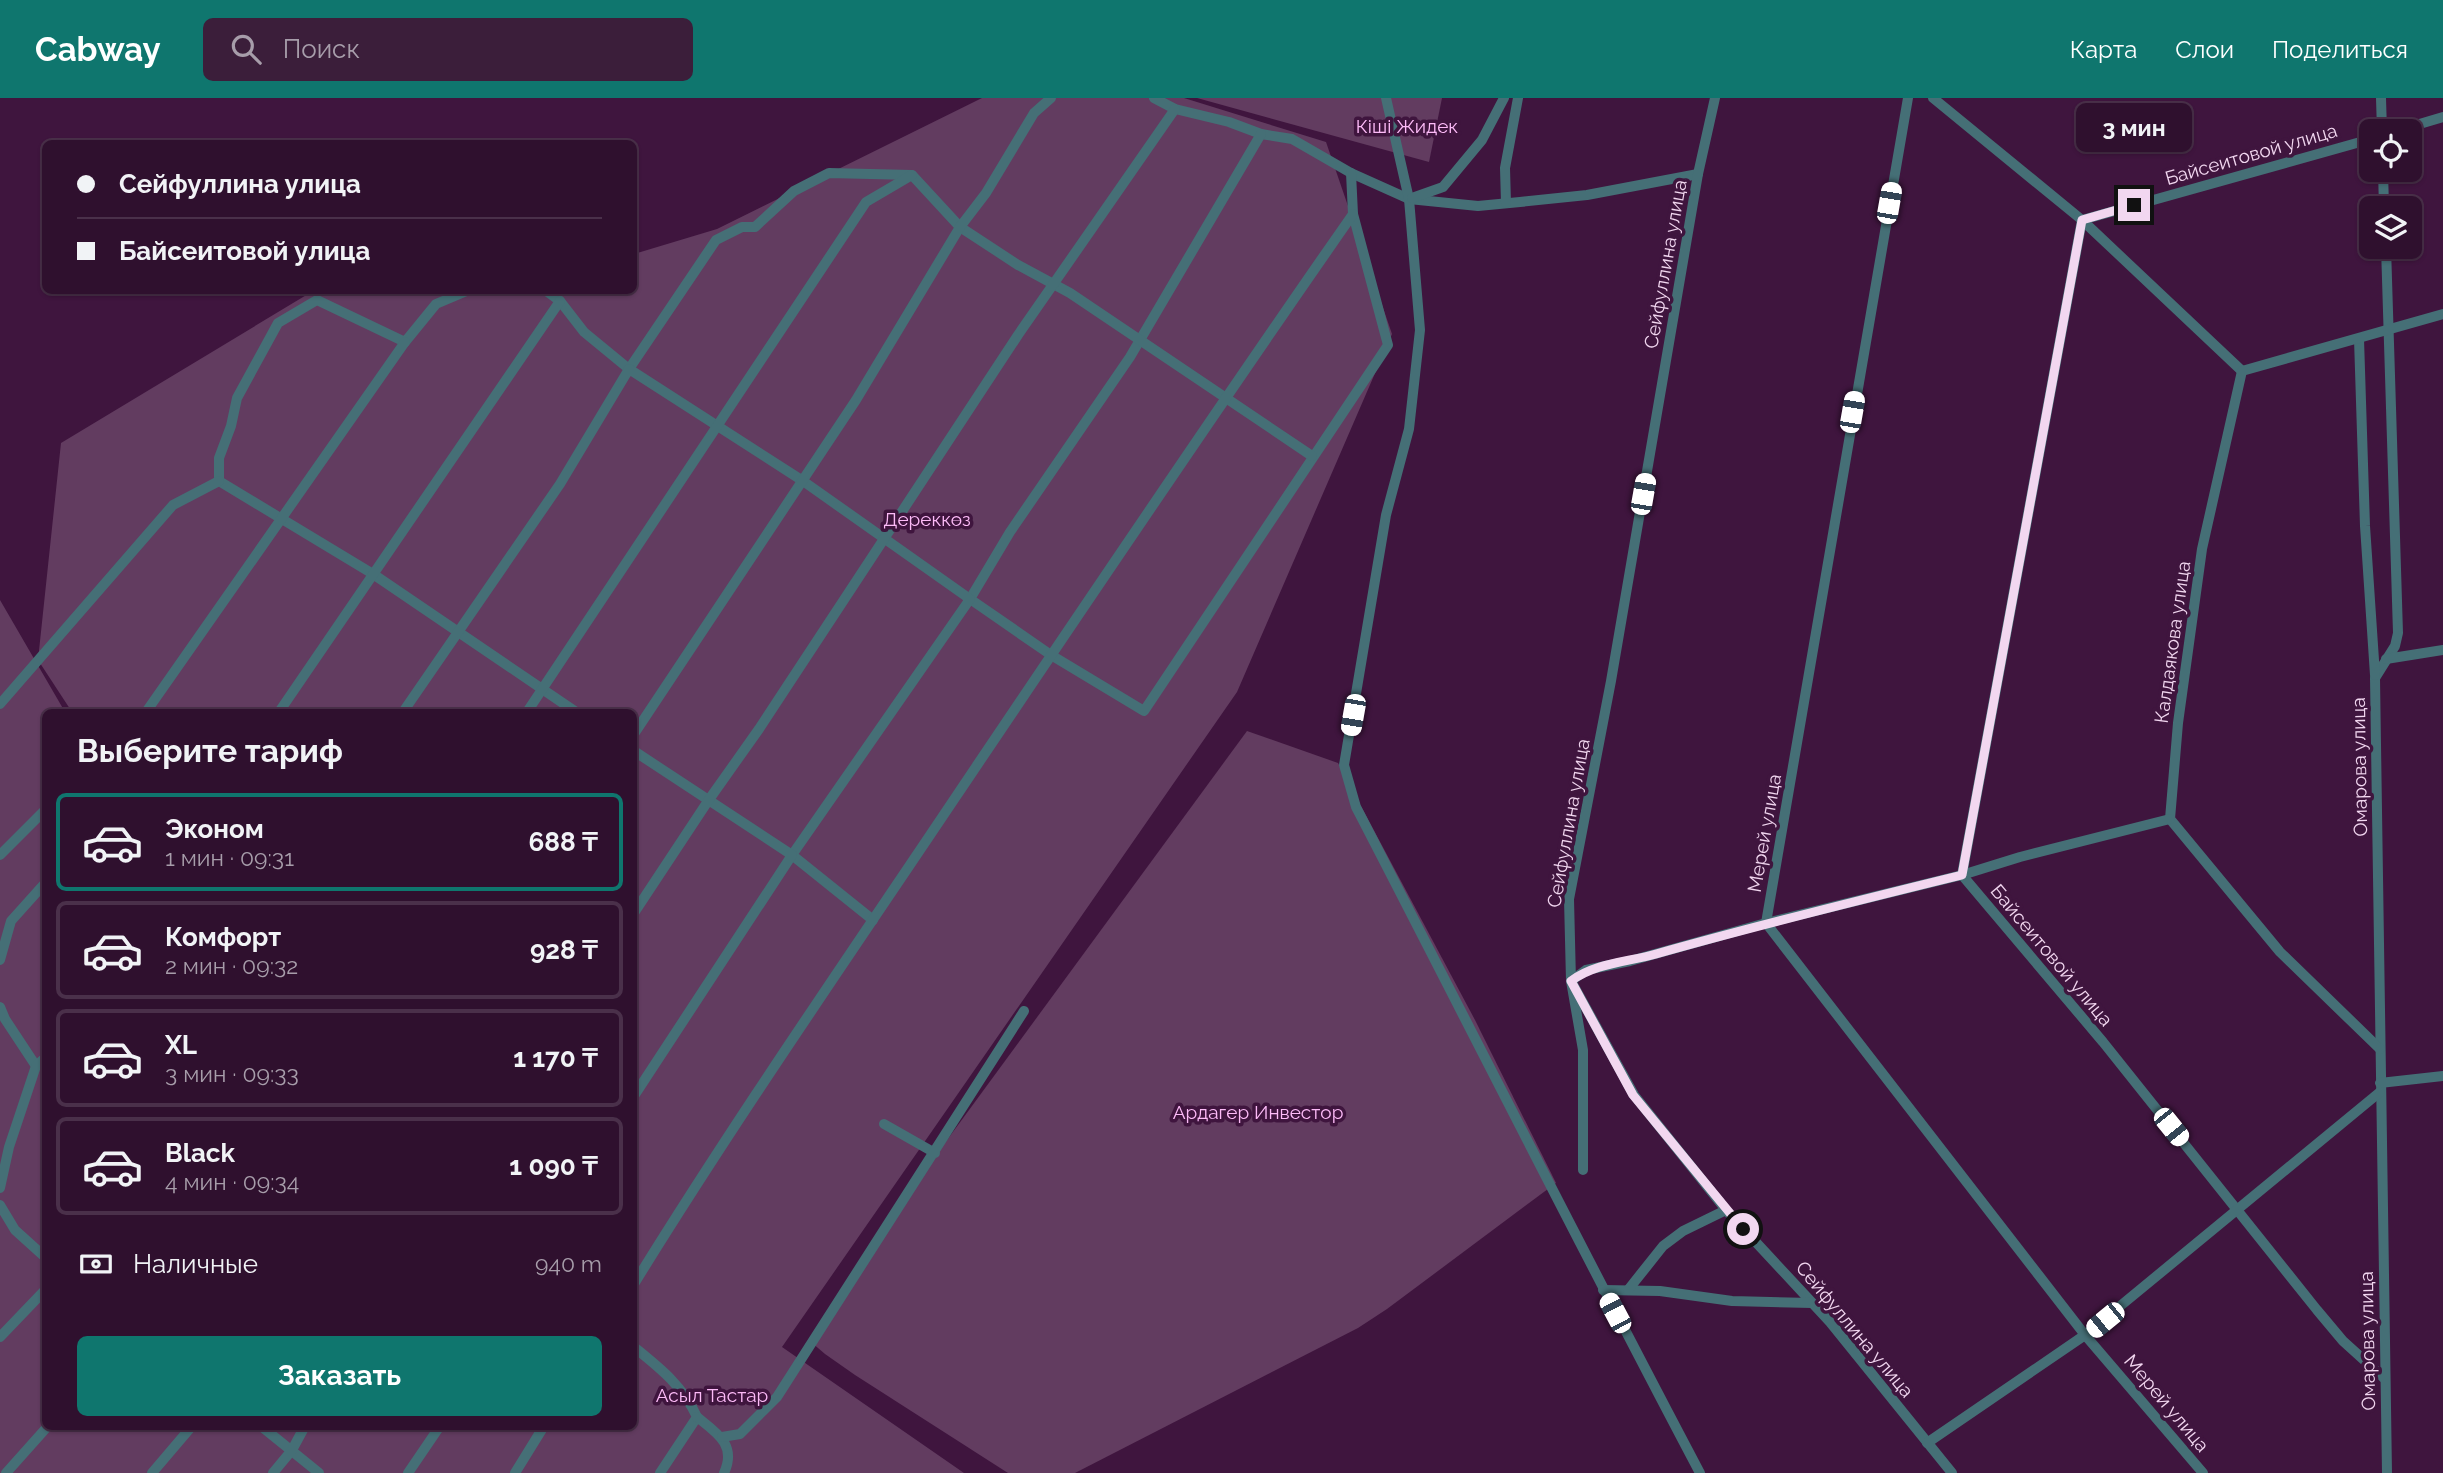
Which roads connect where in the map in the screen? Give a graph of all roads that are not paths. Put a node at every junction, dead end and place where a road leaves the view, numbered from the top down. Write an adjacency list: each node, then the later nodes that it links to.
1 (1051, 98): 23 (street)
2 (1154, 98): 10 (street)
3 (1386, 98): 19 (street)
4 (1504, 98): 19 (street)
5 (1518, 98): 20 (street)
6 (1715, 98): 17 (street, Сейфуллина улица)
7 (1908, 98): 68 (street, Мерей улица)
8 (1933, 98): 22 (street)
9 (2381, 98): 12 (street)
10 (1175, 109): 14 (street); 25 (street)
11 (2443, 117): 13 (street)
12 (2382, 119)
13 (2422, 123)
14 (1261, 134): 16 (street); 31 (street)
15 (2359, 142): 22 (street, Байсеитовой улица)
16 (1351, 173): 19 (street); 21 (street)
17 (1698, 174): 20 (street); 70 (street, Сейфуллина улица)
18 (912, 175): 23 (street); 34 (street); 37 (street)
19 (1409, 199): 20 (street); 89 (street)
20 (1506, 203)
21 (1353, 214): 36 (street); 38 (street)
22 (2082, 220): 35 (street); 64 (street)
23 (960, 227): 25 (street); 40 (street)
24 (2386, 259): 30 (street, Омарова улица)
25 (1053, 285): 31 (street); 42 (street)
26 (460, 294): 33 (street)
27 (550, 294): 28 (street)
28 (559, 301): 34 (street); 43 (street)
29 (2443, 314): 30 (street)
30 (2389, 329): 32 (street); 48 (street, Омарова улица)
31 (1140, 340): 36 (street); 44 (street)
32 (2359, 340): 35 (street); 49 (street)
33 (405, 342): 39 (street); 41 (street)
34 (629, 369): 37 (street); 45 (street)
35 (2242, 371): 61 (street, Калдаякова улица)
36 (1225, 397): 38 (street); 47 (street)
37 (718, 428): 40 (street); 50 (street)
38 (1312, 456): 47 (street)
39 (219, 481): 41 (street); 51 (street)
40 (803, 481): 42 (street); 57 (street)
41 (283, 519): 43 (street); 52 (street)
42 (885, 540): 44 (street); 59 (street)
43 (373, 574): 45 (street); 53 (street)
44 (970, 599): 47 (street); 63 (street)
45 (459, 631): 50 (street); 54 (street)
46 (2443, 650): 48 (street)
47 (1051, 655): 67 (street)
48 (2386, 659): 49 (street, Омарова улица)
49 (2375, 678): 74 (street, Омарова улица)
50 (543, 689): 55 (street); 56 (street)
51 (0, 704)
52 (148, 709)
53 (281, 709)
54 (404, 709)
55 (529, 709)
56 (572, 709)
57 (637, 730)
58 (637, 753): 59 (street)
59 (708, 801): 63 (street); 66 (street)
60 (42, 812): 62 (street)
61 (2170, 819): 64 (street); 74 (street)
62 (0, 855)
63 (792, 855): 67 (street); 79 (street)
64 (1962, 875): 68 (street); 86 (street, Байсеитовой улица)
65 (42, 886): 69 (street)
66 (637, 908)
67 (873, 920): 88 (street)
68 (1766, 923): 70 (street); 93 (street, Мерей улица)
69 (0, 960)
70 (1571, 981): 82 (street); 85 (street, Сейфуллина улица)
71 (0, 1007): 73 (street)
72 (1024, 1012): 81 (street)
73 (2, 1022): 76 (street)
74 (2380, 1049): 78 (street, Омарова улица)
75 (42, 1061): 76 (street)
76 (36, 1066): 83 (street)
77 (2443, 1076): 78 (street)
78 (2380, 1088): 86 (street); 96 (street, Омарова улица)
79 (637, 1091)
80 (884, 1124): 81 (street)
81 (935, 1153): 104 (street)
82 (1583, 1170)
83 (0, 1188)
84 (0, 1205): 87 (street)
85 (1726, 1210): 90 (street); 92 (street, Сейфуллина улица)
86 (2238, 1211): 93 (street); 96 (street, Байсеитовой улица)
87 (42, 1253)
88 (637, 1279)
89 (1603, 1290): 90 (street); 115 (street)
90 (1628, 1290): 92 (street)
91 (42, 1293): 94 (street)
92 (1812, 1303): 105 (street, Сейфуллина улица)
93 (2085, 1335): 105 (street); 117 (street, Мерей улица)
94 (0, 1337)
95 (637, 1349): 97 (street)
96 (2385, 1379): 118 (street, Омарова улица)
97 (698, 1417): 104 (street); 113 (street)
98 (44, 1430): 107 (street)
99 (189, 1430): 108 (street)
100 (266, 1430): 106 (street)
101 (303, 1430): 106 (street)
102 (437, 1430): 111 (street)
103 (542, 1430): 112 (street)
104 (722, 1437): 114 (street)
105 (1927, 1443): 116 (street, Сейфуллина улица)
106 (292, 1450): 109 (street); 110 (street)
107 (6, 1473)
108 (152, 1473)
109 (273, 1473)
110 (319, 1473)
111 (408, 1473)
112 (515, 1473)
113 (660, 1473)
114 (724, 1473)
115 (1700, 1473)
116 (1952, 1473)
117 (2203, 1473)
118 (2387, 1473)

